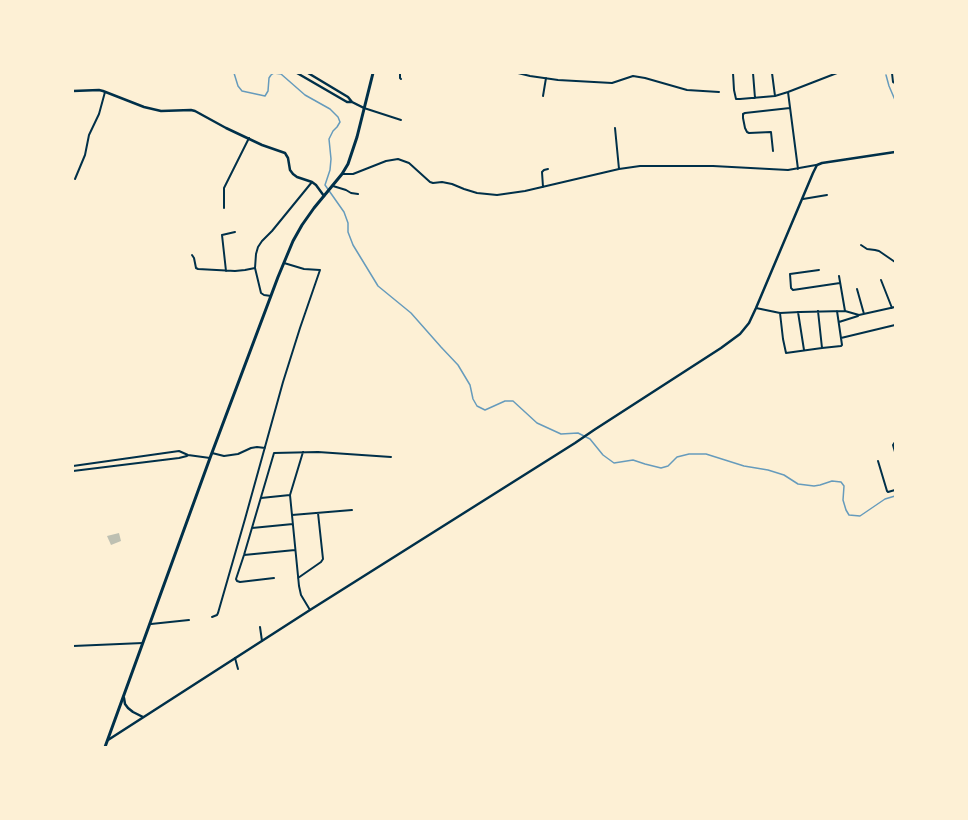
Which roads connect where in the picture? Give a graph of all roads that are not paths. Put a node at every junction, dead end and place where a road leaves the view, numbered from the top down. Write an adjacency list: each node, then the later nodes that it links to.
1 (297, 73): 21 (street)
2 (308, 73): 21 (street)
3 (373, 73): 22 (main road)
4 (400, 73): 11 (street)
5 (518, 73): 12 (street)
6 (732, 73): 20 (street)
7 (753, 73): 20 (street)
8 (772, 73): 19 (street)
9 (837, 73): 17 (street)
10 (892, 73): 13 (street)
11 (401, 78)
12 (546, 78): 16 (street); 18 (street)
13 (895, 83)
14 (73, 91): 15 (street)
15 (105, 92): 26 (street); 34 (street)
16 (718, 92)
17 (788, 92): 19 (street); 23 (street)
18 (543, 96)
19 (774, 96): 20 (street)
20 (755, 98)
21 (352, 102): 22 (street)
22 (364, 108): 24 (street); 33 (main road)
23 (790, 108): 27 (street); 32 (street)
24 (401, 120)
25 (614, 128): 31 (street)
26 (249, 138): 35 (street); 42 (street)
27 (773, 151)
28 (895, 152): 29 (street)
29 (818, 165): 32 (street); 41 (street)
30 (548, 169): 37 (street)
31 (619, 169): 32 (street); 37 (street)
32 (798, 169)
33 (342, 174): 36 (main road); 37 (street)
34 (75, 179)
35 (312, 182): 39 (street); 48 (street)
36 (333, 187): 38 (street); 39 (main road)
37 (543, 188)
38 (358, 194)
39 (325, 195): 47 (main road)
40 (827, 195): 41 (street)
41 (802, 199): 57 (street)
42 (224, 208)
43 (235, 232): 50 (street)
44 (862, 245): 46 (street)
45 (192, 255): 50 (street)
46 (895, 262)
47 (284, 263): 55 (main road); 72 (street)
48 (256, 268): 50 (street); 55 (street)
49 (819, 270): 53 (street)
50 (226, 271)
51 (838, 276): 53 (street)
52 (881, 280): 56 (street)
53 (840, 283): 60 (street)
54 (857, 289): 64 (street)
55 (271, 296): 75 (main road)
56 (894, 307): 58 (street); 64 (street)
57 (756, 308): 63 (street); 98 (street)
58 (895, 310)
59 (837, 311): 60 (street); 62 (street); 66 (street)
60 (845, 311): 65 (street)
61 (798, 312): 62 (street); 63 (street); 70 (street)
62 (818, 312): 69 (street)
63 (780, 313): 70 (street)
64 (864, 314): 65 (street)
65 (859, 315): 66 (street)
66 (838, 322): 68 (street)
67 (895, 325): 68 (street)
68 (841, 338): 69 (street)
69 (822, 348): 70 (street)
70 (804, 350)
71 (895, 442): 74 (street)
72 (265, 448): 75 (street); 99 (street)
73 (303, 452): 77 (street); 87 (street); 88 (street)
74 (895, 452)
75 (212, 453): 79 (main road)
76 (188, 455): 78 (street); 79 (street); 81 (street)
77 (391, 457)
78 (133, 458): 81 (street); 83 (street)
79 (210, 458): 101 (main road)
80 (878, 461): 86 (street)
81 (134, 464): 85 (street)
82 (73, 466): 83 (street)
83 (77, 466): 85 (street)
84 (73, 471): 85 (street)
85 (78, 471)
86 (895, 490)
87 (290, 495): 88 (street); 91 (street)
88 (261, 498): 93 (street)
89 (352, 510): 90 (street)
90 (318, 513): 91 (street); 97 (street)
91 (292, 515): 92 (street)
92 (292, 524): 93 (street); 94 (street)
93 (252, 528): 95 (street)
94 (295, 550): 95 (street); 97 (street)
95 (244, 555): 96 (street)
96 (274, 578)
97 (298, 578): 98 (street)
98 (310, 610): 103 (street)
99 (212, 617)
100 (189, 620): 101 (street)
101 (149, 624): 104 (main road)
102 (260, 627): 103 (street)
103 (262, 641): 106 (street)
104 (143, 643): 105 (street); 108 (main road)
105 (73, 646)
106 (235, 658): 107 (street); 109 (street)
107 (238, 669)
108 (124, 698): 109 (street); 110 (main road)
109 (143, 716): 110 (street)
110 (108, 740): 111 (main road)
111 (106, 747)

